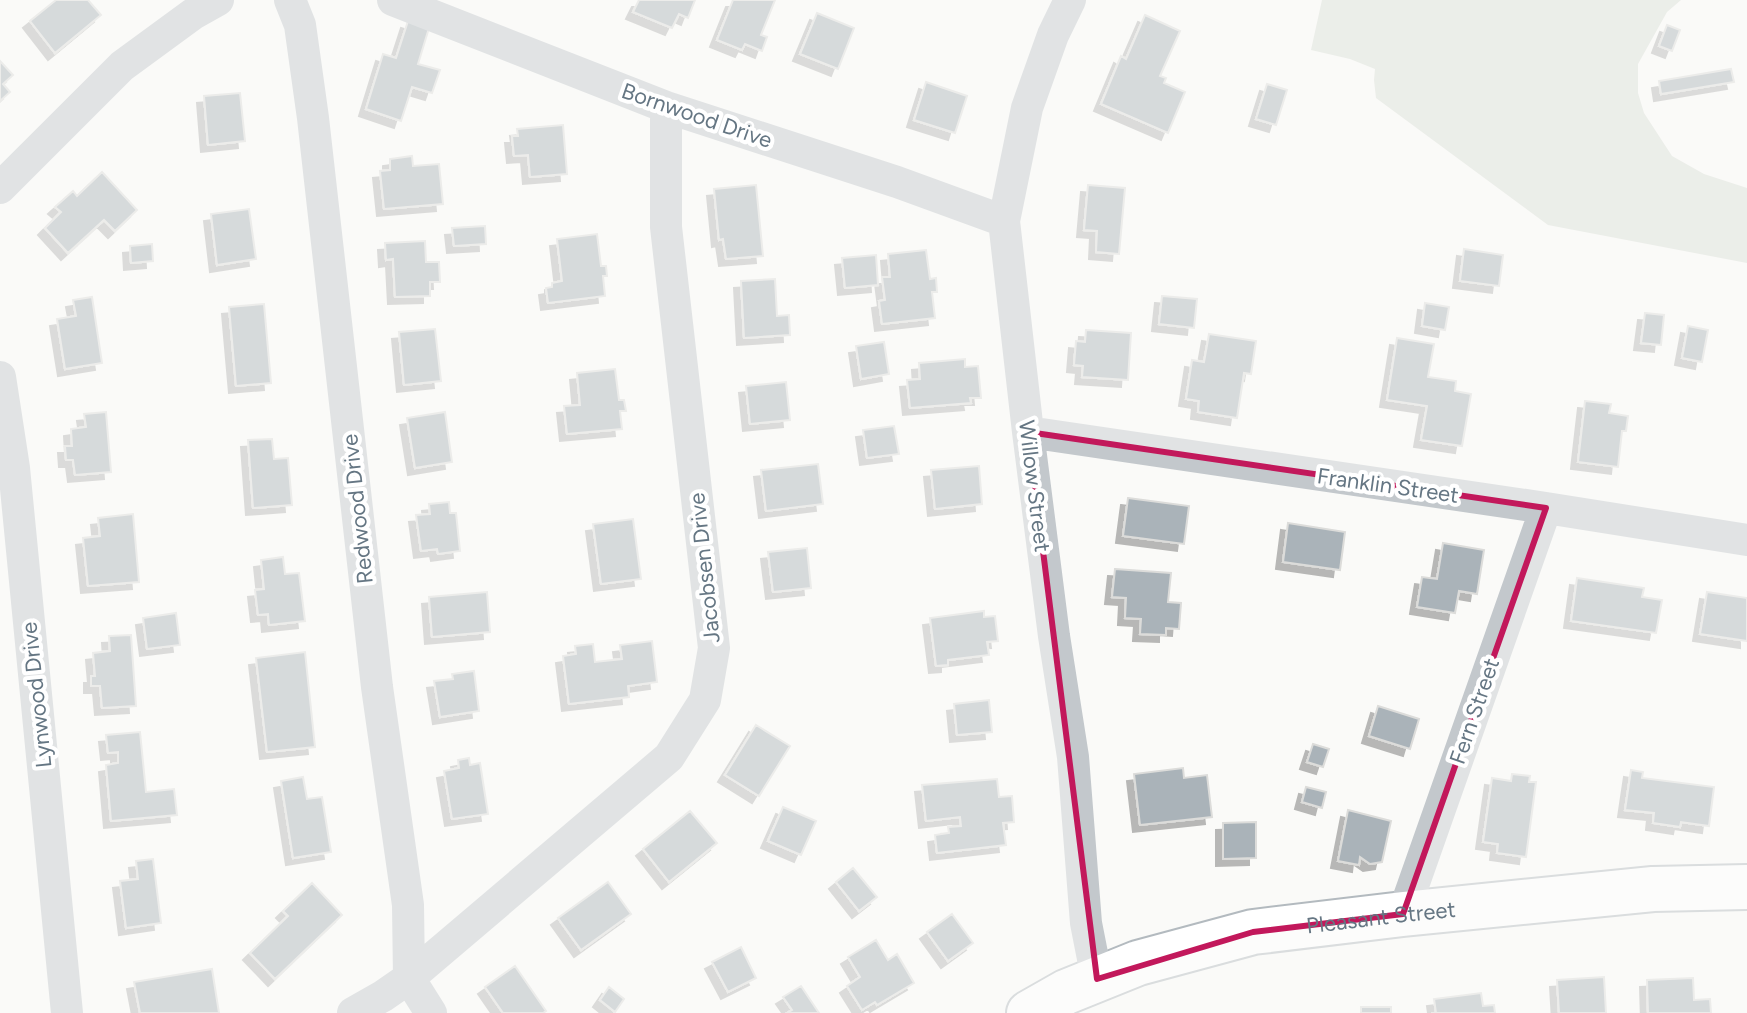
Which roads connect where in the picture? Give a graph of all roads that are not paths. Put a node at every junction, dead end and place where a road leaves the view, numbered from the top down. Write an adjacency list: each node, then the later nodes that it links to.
1 (218, 0): 6 (street)
2 (290, 0): 14 (street, Redwood Drive)
3 (393, 0): 5 (street, Bornwood Drive)
4 (1070, 0): 7 (street, Willow Street)
5 (666, 107): 7 (street, Bornwood Drive); 14 (street, Jacobsen Drive)
6 (0, 188)
7 (1004, 221): 9 (street, Willow Street)
8 (0, 377): 16 (street, Lynwood Drive)
9 (1028, 432): 10 (street, Franklin Street); 15 (street, Willow Street)
10 (1546, 508): 11 (street, Franklin Street); 13 (street, Fern Street)
11 (1747, 540)
12 (1747, 887): 13 (street, Pleasant Street)
13 (1403, 914): 15 (street, Pleasant Street)
14 (409, 978): 17 (street, Jacobsen Drive); 18 (street)
15 (1097, 979): 19 (street, Pleasant Street)
16 (67, 1013)
17 (353, 1013)
18 (431, 1013)
19 (1029, 1013)

